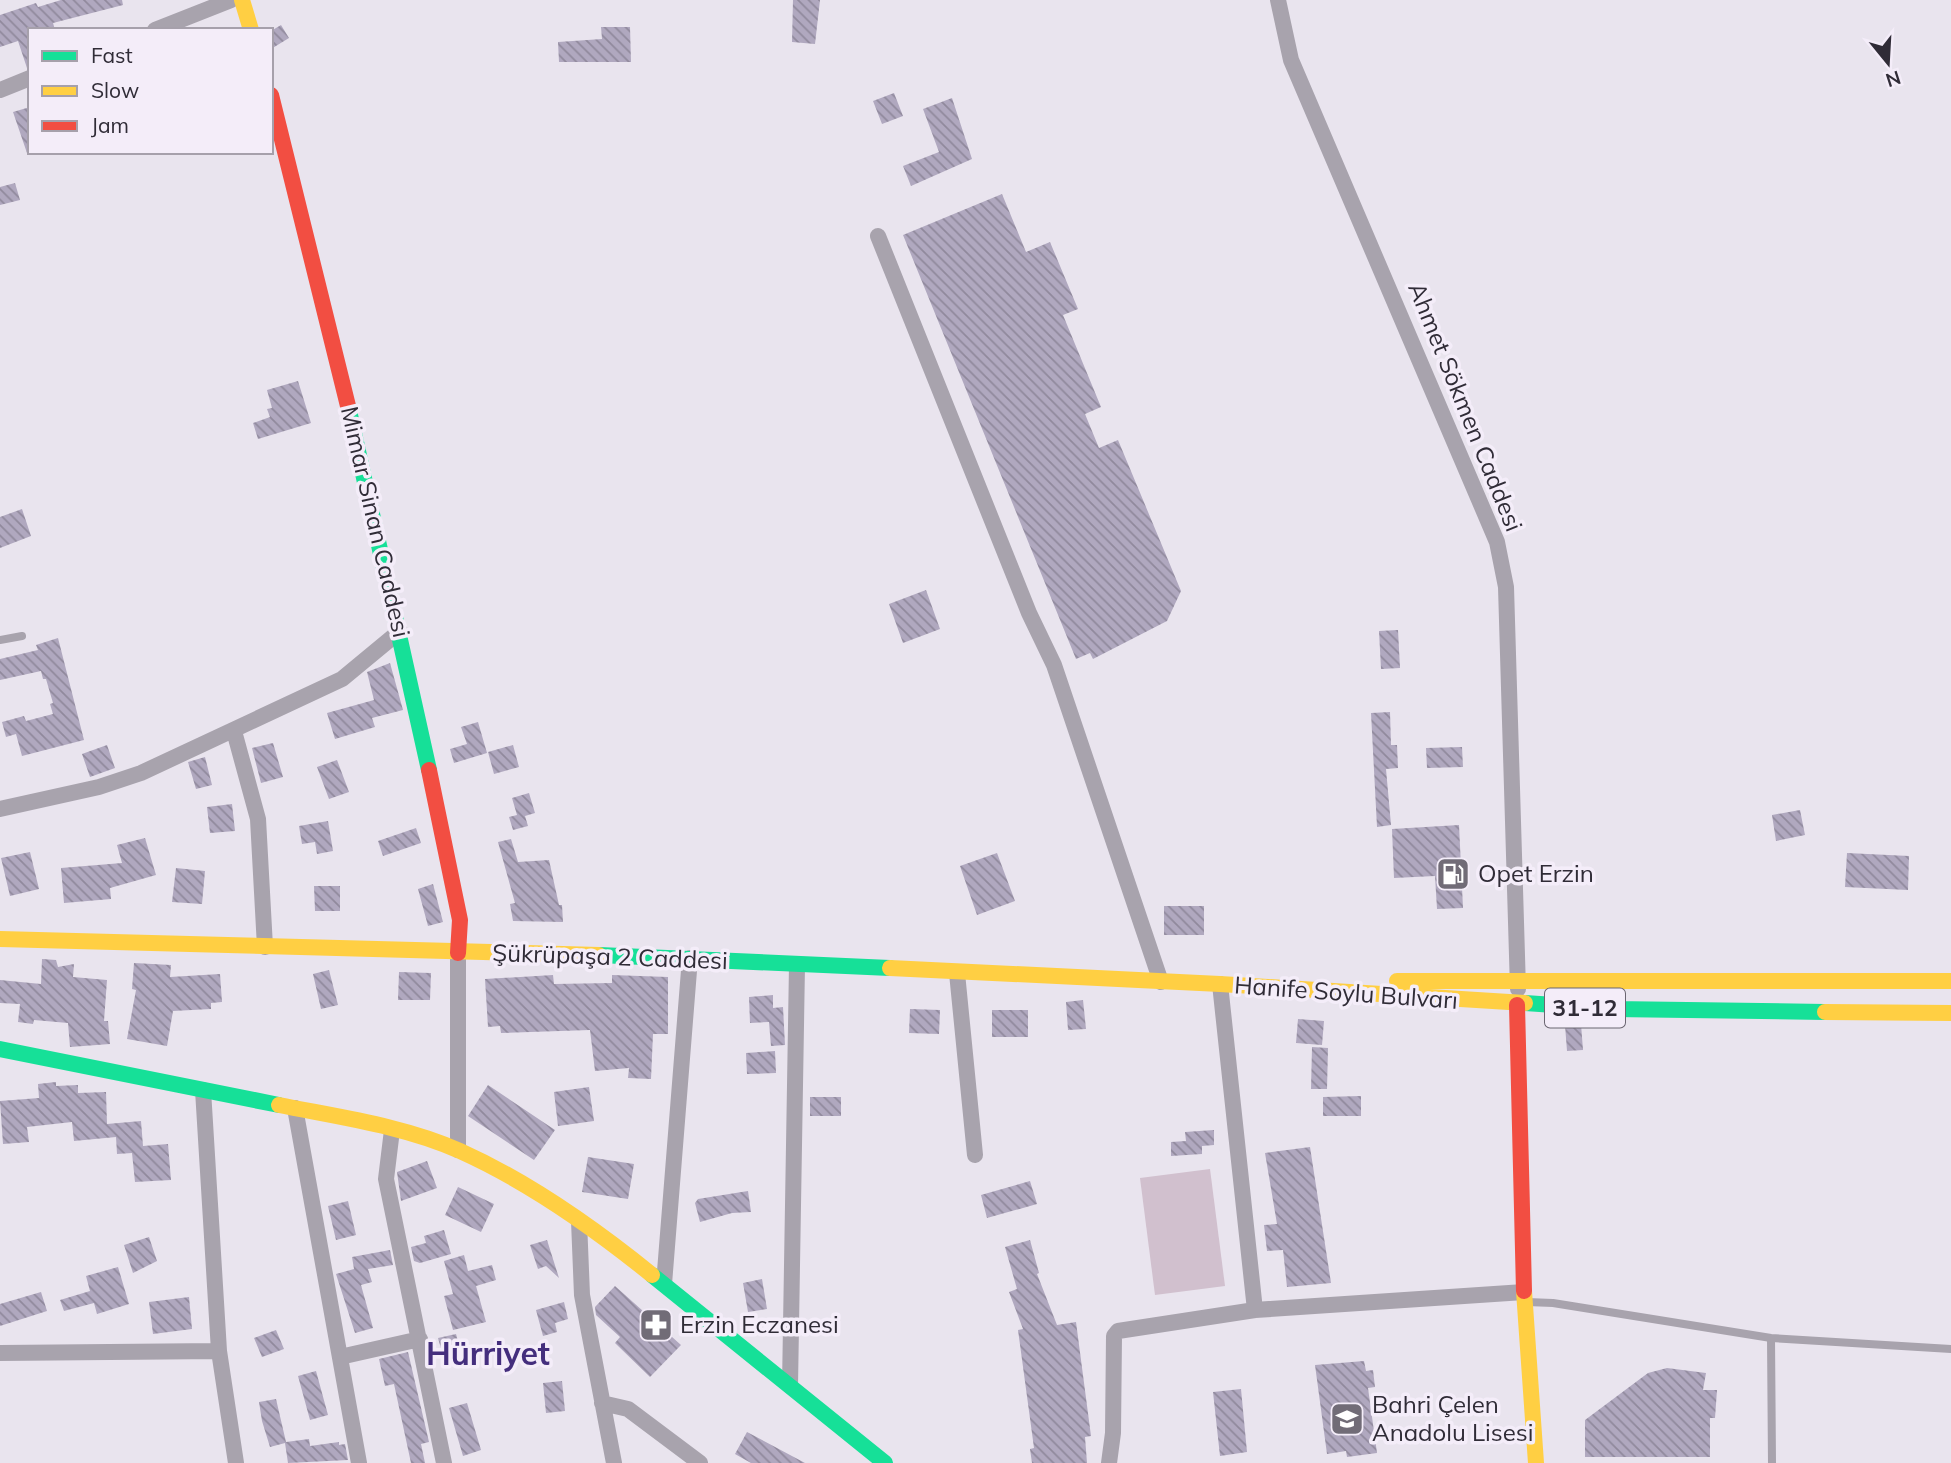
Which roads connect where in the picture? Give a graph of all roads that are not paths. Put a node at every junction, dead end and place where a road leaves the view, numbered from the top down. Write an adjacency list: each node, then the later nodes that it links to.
1 (231, 0): 4 (street)
2 (242, 0): 5 (main road)
3 (1278, 0): 21 (street, Ahmet Sökmen Caddesi)
4 (160, 28)
5 (250, 28)
6 (28, 79): 7 (street)
7 (0, 90)
8 (273, 103): 10 (main road, Mimar Sinan Caddesi)
9 (878, 236): 23 (street)
10 (400, 631): 13 (street); 17 (main road, Mimar Sinan Caddesi)
11 (22, 636): 12 (lane)
12 (0, 640)
13 (234, 731): 14 (street); 16 (street)
14 (0, 809)
15 (0, 939): 16 (main road, Şükrüpaşa 2 Caddesi / 31-12)
16 (265, 947): 17 (main road, Şükrüpaşa 2 Caddesi / 31-12)
17 (458, 953): 18 (main road, Şükrüpaşa 2 Caddesi / 31-12); 31 (street)
18 (690, 958): 19 (main road, Şükrüpaşa 2 Caddesi / 31-12); 34 (street)
19 (797, 965): 20 (main road, Şükrüpaşa 2 Caddesi / 31-12); 43 (street)
20 (957, 973): 23 (main road, Şükrüpaşa 2 Caddesi / 31-12); 32 (street)
21 (1519, 979): 22 (main road, Hanife Soylu Bulvarı / 31-12); 24 (main road, Hanife Soylu Bulvarı / 31-12); 25 (street, Ahmet Sökmen Caddesi)
22 (1951, 981)
23 (1161, 982): 24 (main road, Şükrüpaşa 2 Caddesi / 31-12)
24 (1220, 984): 25 (main road, Hanife Soylu Bulvarı / 31-12); 36 (street)
25 (1517, 1005): 26 (main road, Hanife Soylu Bulvarı / 31-12); 35 (main road)
26 (1951, 1013)
27 (0, 1049): 28 (main road)
28 (203, 1090): 29 (main road); 40 (street)
29 (295, 1108): 30 (main road); 42 (street)
30 (392, 1130): 31 (main road); 38 (street)
31 (458, 1150): 33 (main road)
32 (975, 1155)
33 (579, 1221): 34 (main road); 44 (street)
34 (664, 1284): 43 (main road)
35 (1524, 1297): 36 (street); 37 (lane); 52 (main road)
36 (1255, 1310): 51 (street)
37 (1771, 1338): 39 (lane); 53 (lane)
38 (420, 1339): 42 (street); 47 (street)
39 (1951, 1349)
40 (219, 1351): 41 (street); 45 (street)
41 (0, 1353)
42 (340, 1357): 46 (street)
43 (790, 1386): 50 (main road)
44 (602, 1403): 48 (street); 49 (street)
45 (236, 1463)
46 (359, 1463)
47 (444, 1463)
48 (614, 1463)
49 (700, 1463)
50 (885, 1463)
51 (1109, 1463)
52 (1536, 1463)
53 (1772, 1463)

